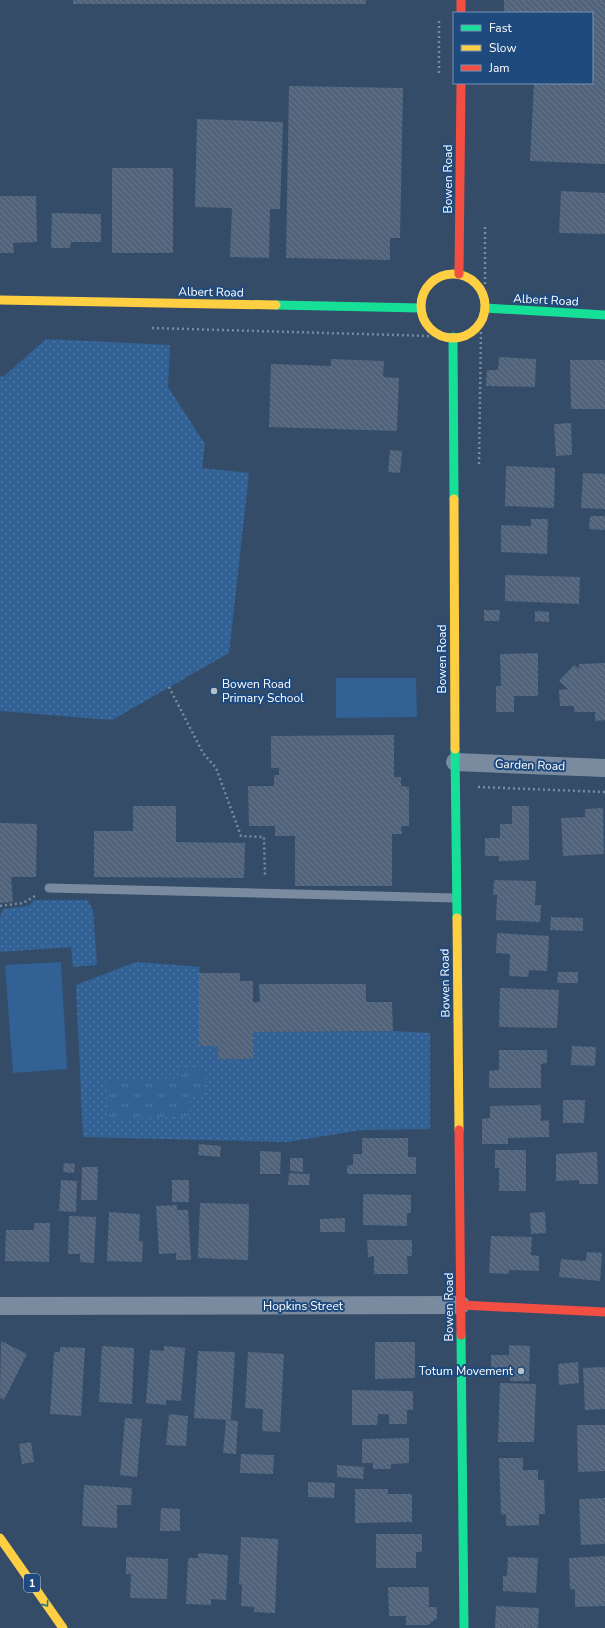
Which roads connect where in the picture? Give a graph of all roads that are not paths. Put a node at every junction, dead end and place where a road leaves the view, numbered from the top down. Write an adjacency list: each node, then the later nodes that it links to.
1 (461, 0): 2 (main road)
2 (461, 12)
3 (461, 84): 4 (main road, Bowen Road)
4 (459, 274): 6 (main road); 7 (main road)
5 (0, 300): 6 (main road, Albert Road)
6 (421, 308): 9 (main road)
7 (485, 308): 8 (main road, Albert Road); 9 (main road)
8 (605, 315)
9 (449, 337): 10 (main road, Bowen Road)
10 (455, 762): 11 (street, Garden Road); 13 (main road, Bowen Road)
11 (605, 768)
12 (49, 888): 13 (lane)
13 (456, 898): 14 (main road, Bowen Road)
14 (461, 1305): 15 (street, Hopkins Street); 16 (main road, Hopkins Street); 19 (main road, Bowen Road)
15 (0, 1306)
16 (605, 1312)
17 (0, 1538): 18 (main road, 1, one-way to 18)
18 (63, 1628)
19 (464, 1628)

